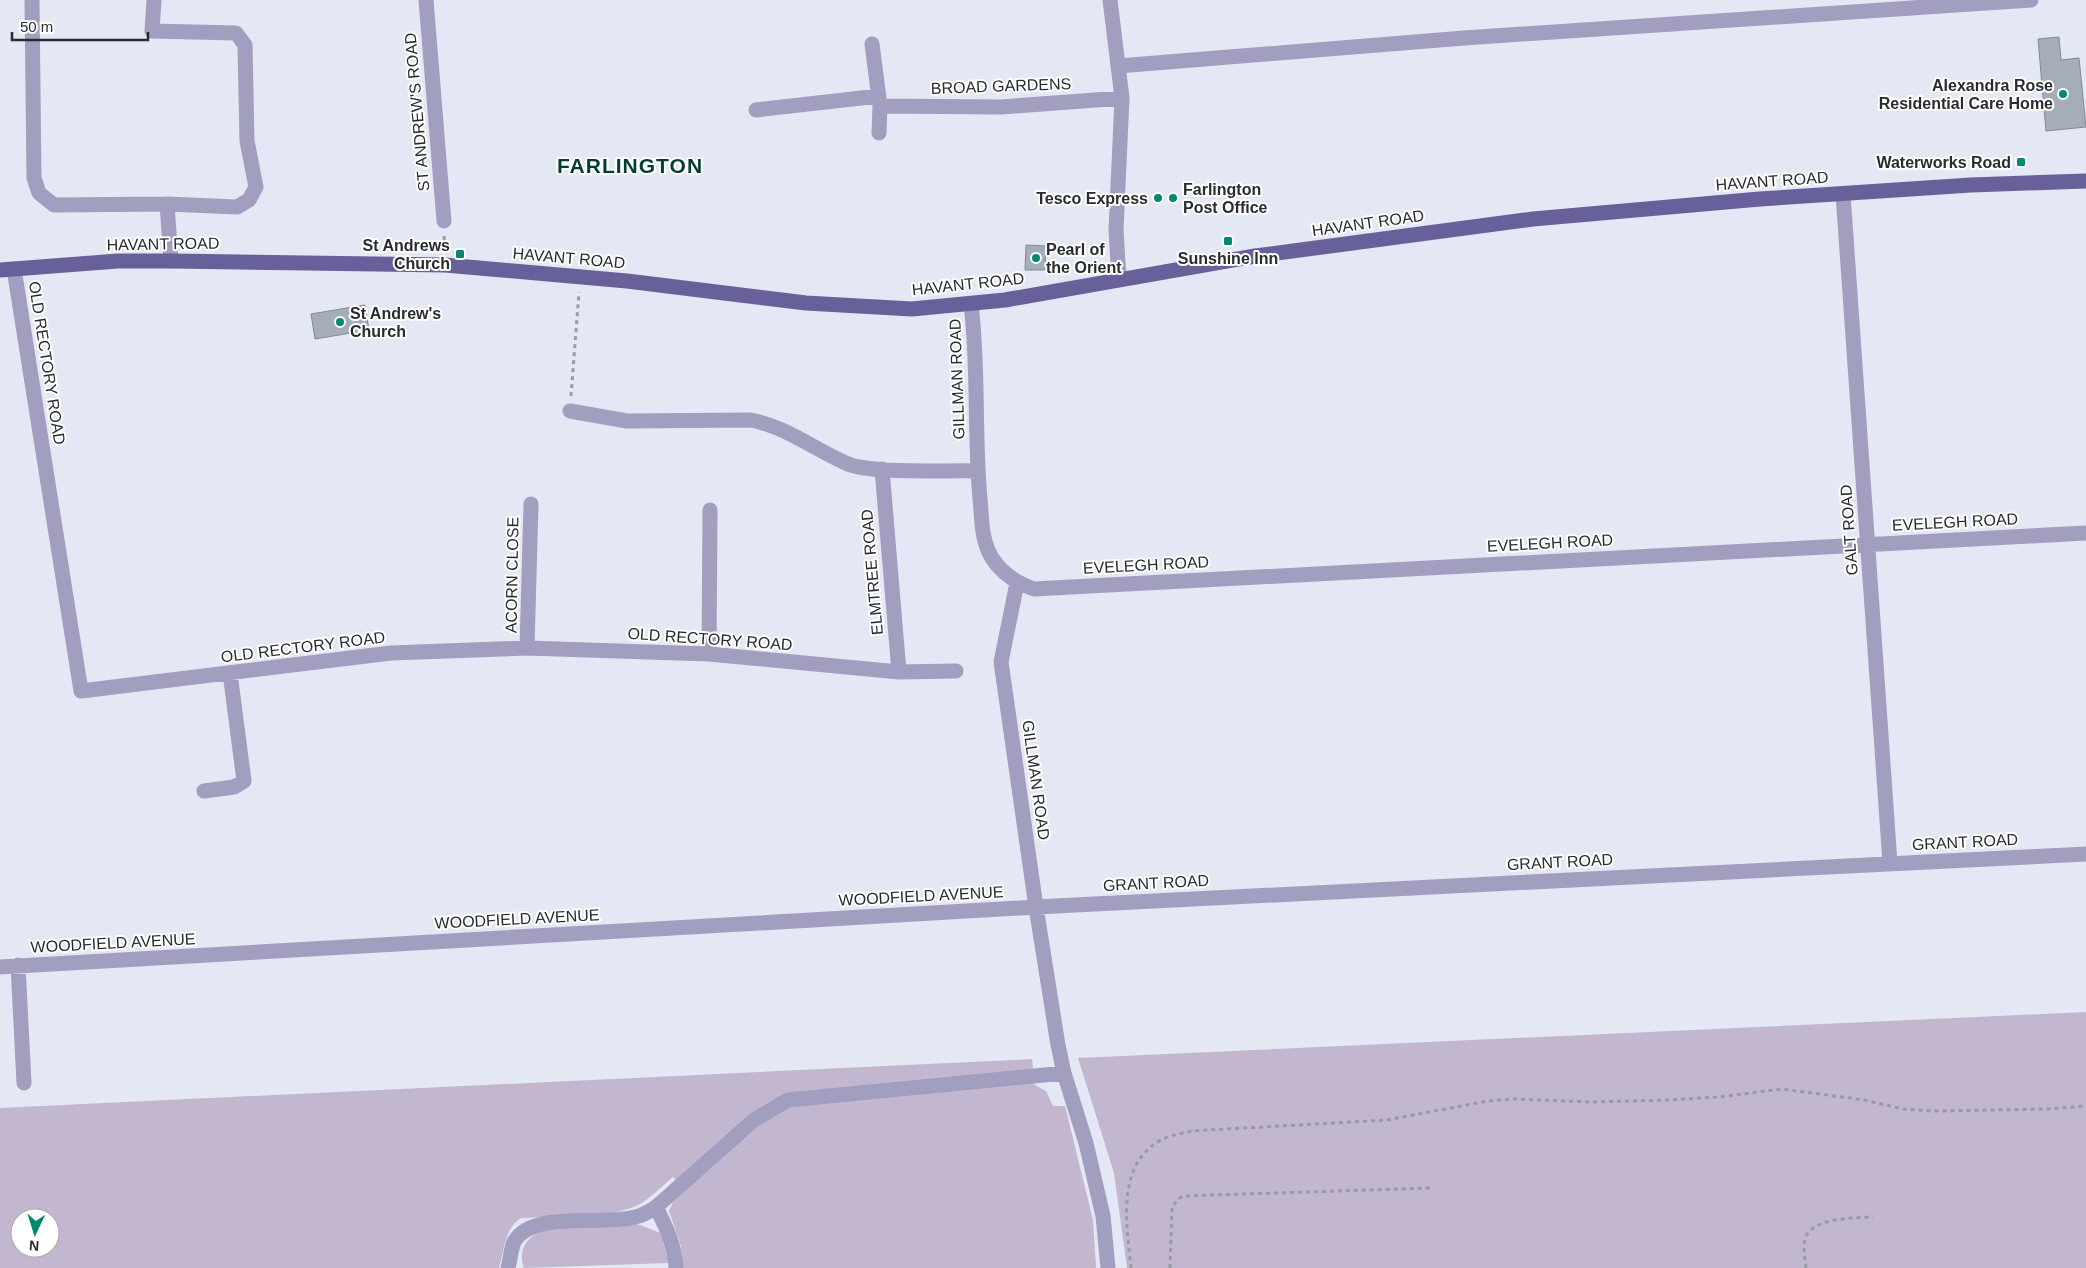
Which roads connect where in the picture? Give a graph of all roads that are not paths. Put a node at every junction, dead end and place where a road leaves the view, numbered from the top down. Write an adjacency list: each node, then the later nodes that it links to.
1 (32, 0): 14 (street)
2 (154, 0): 14 (street)
3 (426, 0): 15 (street, ST ANDREW'S ROAD)
4 (1110, 0): 7 (street)
5 (2031, 0): 7 (street)
6 (872, 44): 9 (street)
7 (1118, 66): 8 (street)
8 (1122, 98): 9 (street, BROAD GARDENS); 18 (street)
9 (880, 101): 10 (street, BROAD GARDENS); 11 (street)
10 (756, 110)
11 (879, 133)
12 (2086, 181): 13 (main road, HAVANT ROAD)
13 (1843, 194): 18 (main road, HAVANT ROAD); 26 (street, GALT ROAD)
14 (167, 204): 16 (street)
15 (444, 221)
16 (171, 261): 17 (main road, HAVANT ROAD); 19 (main road, HAVANT ROAD)
17 (7, 270): 32 (street, OLD RECTORY ROAD)
18 (1119, 279): 19 (main road, HAVANT ROAD)
19 (971, 304): 22 (street, GILLMAN ROAD)
20 (570, 411): 21 (street)
21 (882, 468): 22 (street); 31 (street, ELMTREE ROAD)
22 (978, 471): 27 (street, GILLMAN ROAD)
23 (531, 504): 28 (street, ACORN CLOSE)
24 (710, 510): 29 (street)
25 (2086, 533): 26 (street, EVELEGH ROAD)
26 (1868, 543): 27 (street, EVELEGH ROAD); 35 (street, GALT ROAD)
27 (1017, 583): 36 (street, GILLMAN ROAD)
28 (527, 648): 29 (street, OLD RECTORY ROAD); 32 (street, OLD RECTORY ROAD)
29 (709, 654): 31 (street, OLD RECTORY ROAD)
30 (956, 671): 31 (street, OLD RECTORY ROAD)
31 (899, 672)
32 (230, 673): 33 (street)
33 (204, 791)
34 (2086, 854): 35 (street, GRANT ROAD)
35 (1890, 863): 36 (street, GRANT ROAD)
36 (1036, 907): 37 (street, WOODFIELD AVENUE); 39 (street, GILLMAN ROAD)
37 (18, 965): 38 (street, WOODFIELD AVENUE); 40 (street)
38 (0, 966)
39 (1064, 1073): 41 (street); 44 (street, GILLMAN ROAD)
40 (24, 1083)
41 (656, 1206): 42 (street); 43 (street)
42 (508, 1268)
43 (676, 1268)
44 (1108, 1268)

